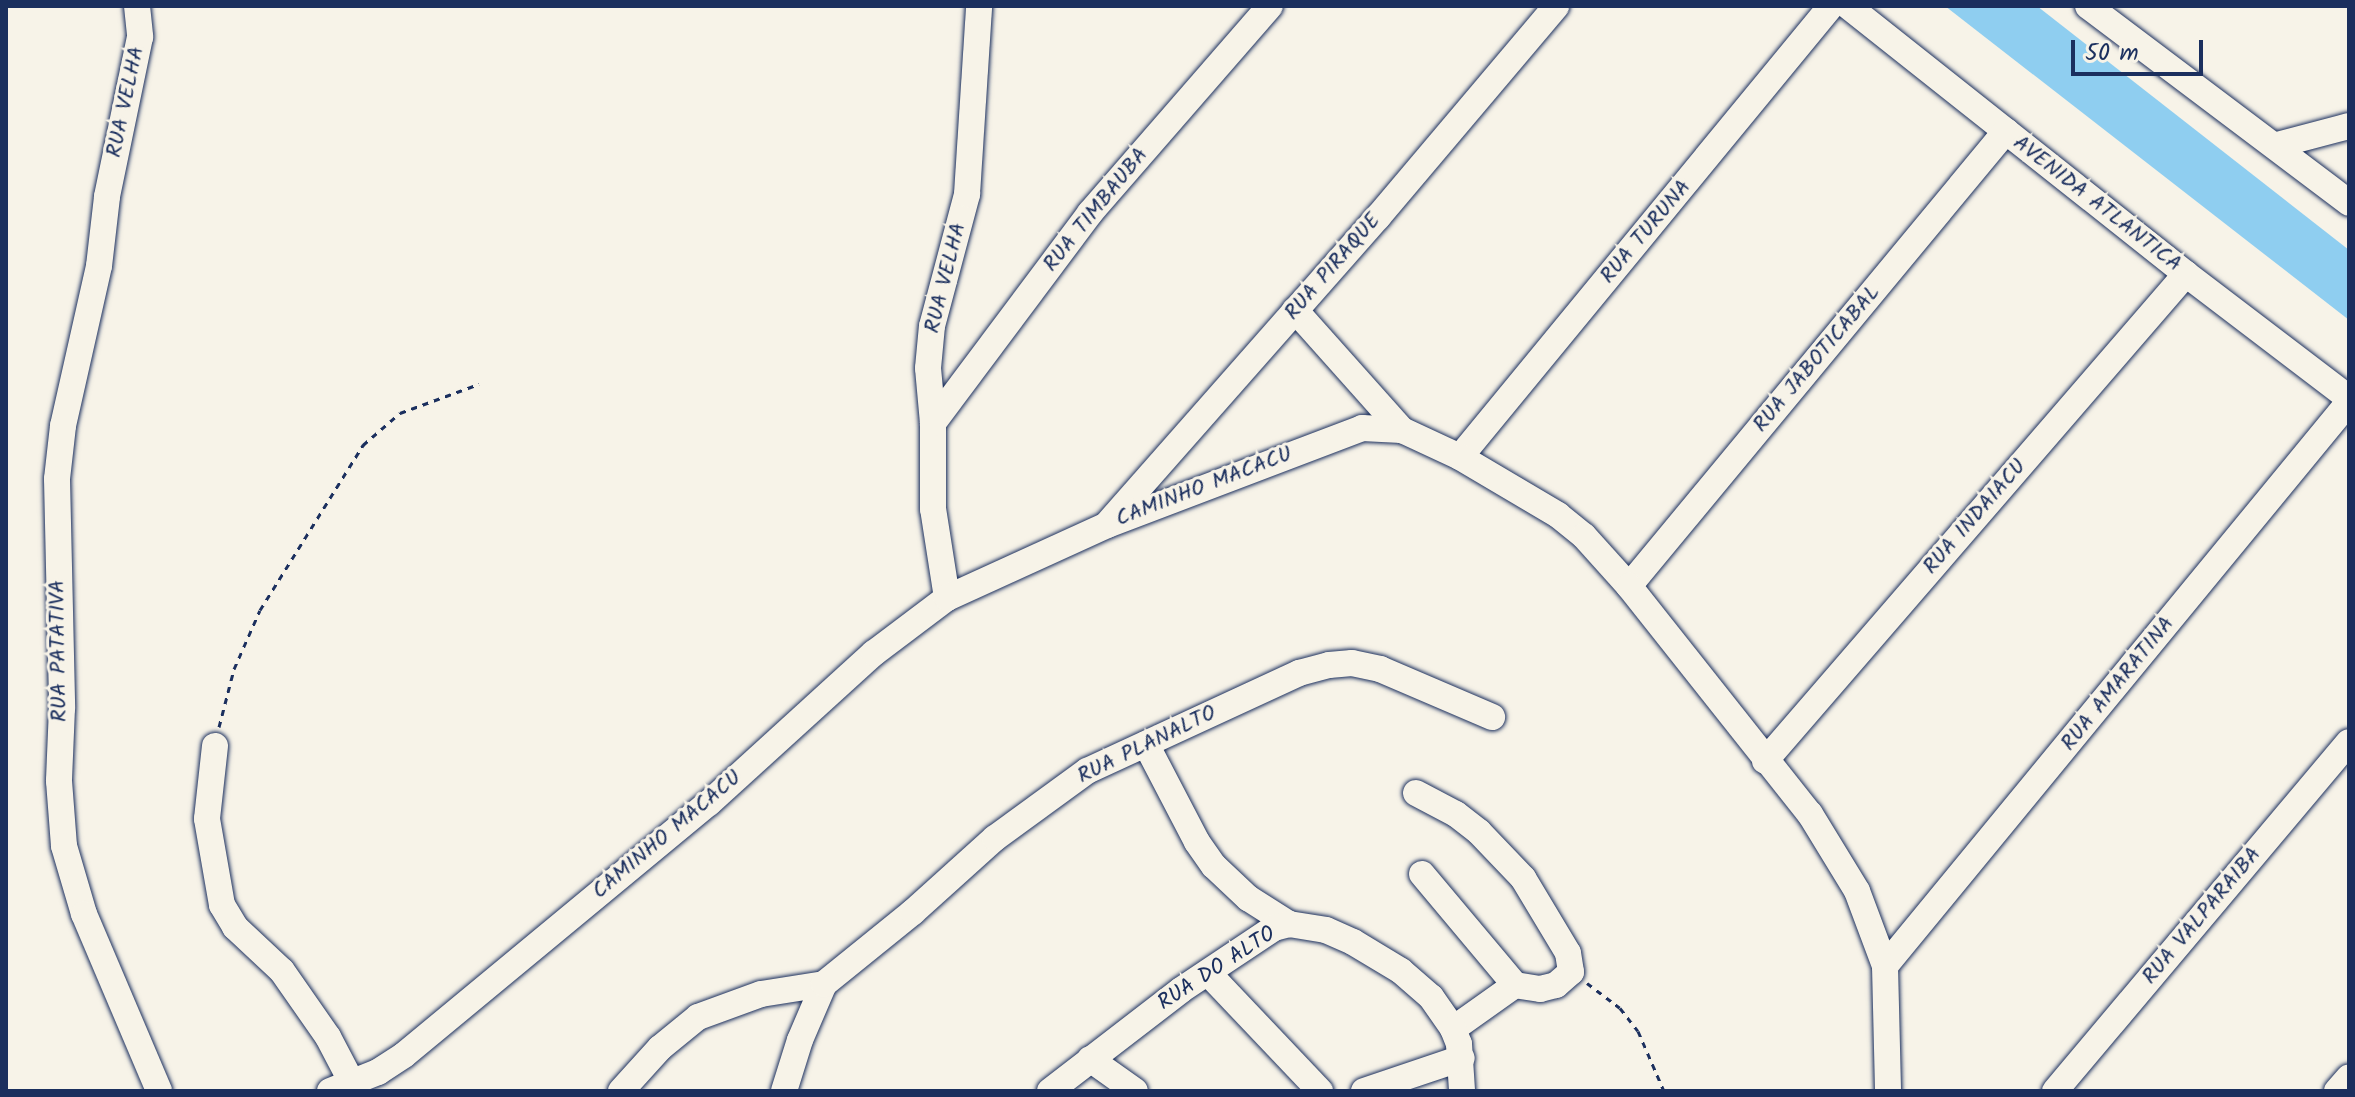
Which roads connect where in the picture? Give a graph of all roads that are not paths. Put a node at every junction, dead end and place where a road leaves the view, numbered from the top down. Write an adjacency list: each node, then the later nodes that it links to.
1 (137, 6): 11 (street, RUA VELHA)
2 (1270, 6): 16 (street, RUA TIMBAUBA)
3 (1556, 6): 14 (street, RUA PIRAQUE)
4 (1831, 6): 18 (street, RUA TURUNA)
5 (1848, 6): 9 (street, AVENIDA ATLANTICA)
6 (2088, 6): 10 (street)
7 (984, 11): 16 (street, RUA VELHA)
8 (2349, 126): 10 (street)
9 (2006, 131): 13 (street, AVENIDA ATLANTICA); 20 (street, RUA JABOTICABAL)
10 (2277, 145): 12 (street)
11 (107, 197): 40 (street, RUA PATATIVA)
12 (2349, 203)
13 (2186, 274): 15 (street, AVENIDA ATLANTICA); 26 (street, RUA INDAIACU)
14 (1295, 310): 17 (street); 19 (street, RUA PIRAQUE)
15 (2349, 400): 30 (street, RUA AMARATINA)
16 (933, 423): 21 (street, RUA VELHA)
17 (1402, 430): 18 (street, CAMINHO MACACU); 19 (street, CAMINHO MACACU)
18 (1460, 457): 20 (street, CAMINHO MACACU)
19 (1107, 525): 21 (street, CAMINHO MACACU)
20 (1629, 586): 26 (street, CAMINHO MACACU)
21 (947, 598): 38 (street, CAMINHO MACACU)
22 (1492, 717): 24 (street, RUA PLANALTO)
23 (2349, 742): 49 (street, RUA VALPARAIBA)
24 (1146, 744): 29 (street); 32 (street, RUA PLANALTO)
25 (215, 746): 39 (street)
26 (1765, 761): 30 (street, CAMINHO MACACU)
27 (1416, 793): 33 (street)
28 (1422, 874): 33 (street)
29 (1289, 924): 31 (street, RUA DO ALTO); 34 (street, RUA DO ALTO)
30 (1885, 966): 48 (street, CAMINHO MACACU)
31 (1208, 973): 36 (street, RUA DO ALTO); 45 (street)
32 (824, 984): 41 (street); 42 (street, RUA PLANALTO)
33 (1515, 985): 34 (street)
34 (1453, 1029): 35 (street, RUA DO ALTO)
35 (1462, 1058): 46 (street); 47 (street, RUA DO ALTO)
36 (1090, 1059): 43 (street, RUA DO ALTO); 44 (street)
37 (2349, 1077): 50 (street)
38 (380, 1081): 39 (street, CAMINHO MACACU)
39 (341, 1087)
40 (159, 1091)
41 (621, 1091)
42 (784, 1091)
43 (1050, 1091)
44 (1135, 1091)
45 (1320, 1091)
46 (1364, 1091)
47 (1462, 1091)
48 (1888, 1091)
49 (2055, 1091)
50 (2337, 1091)

